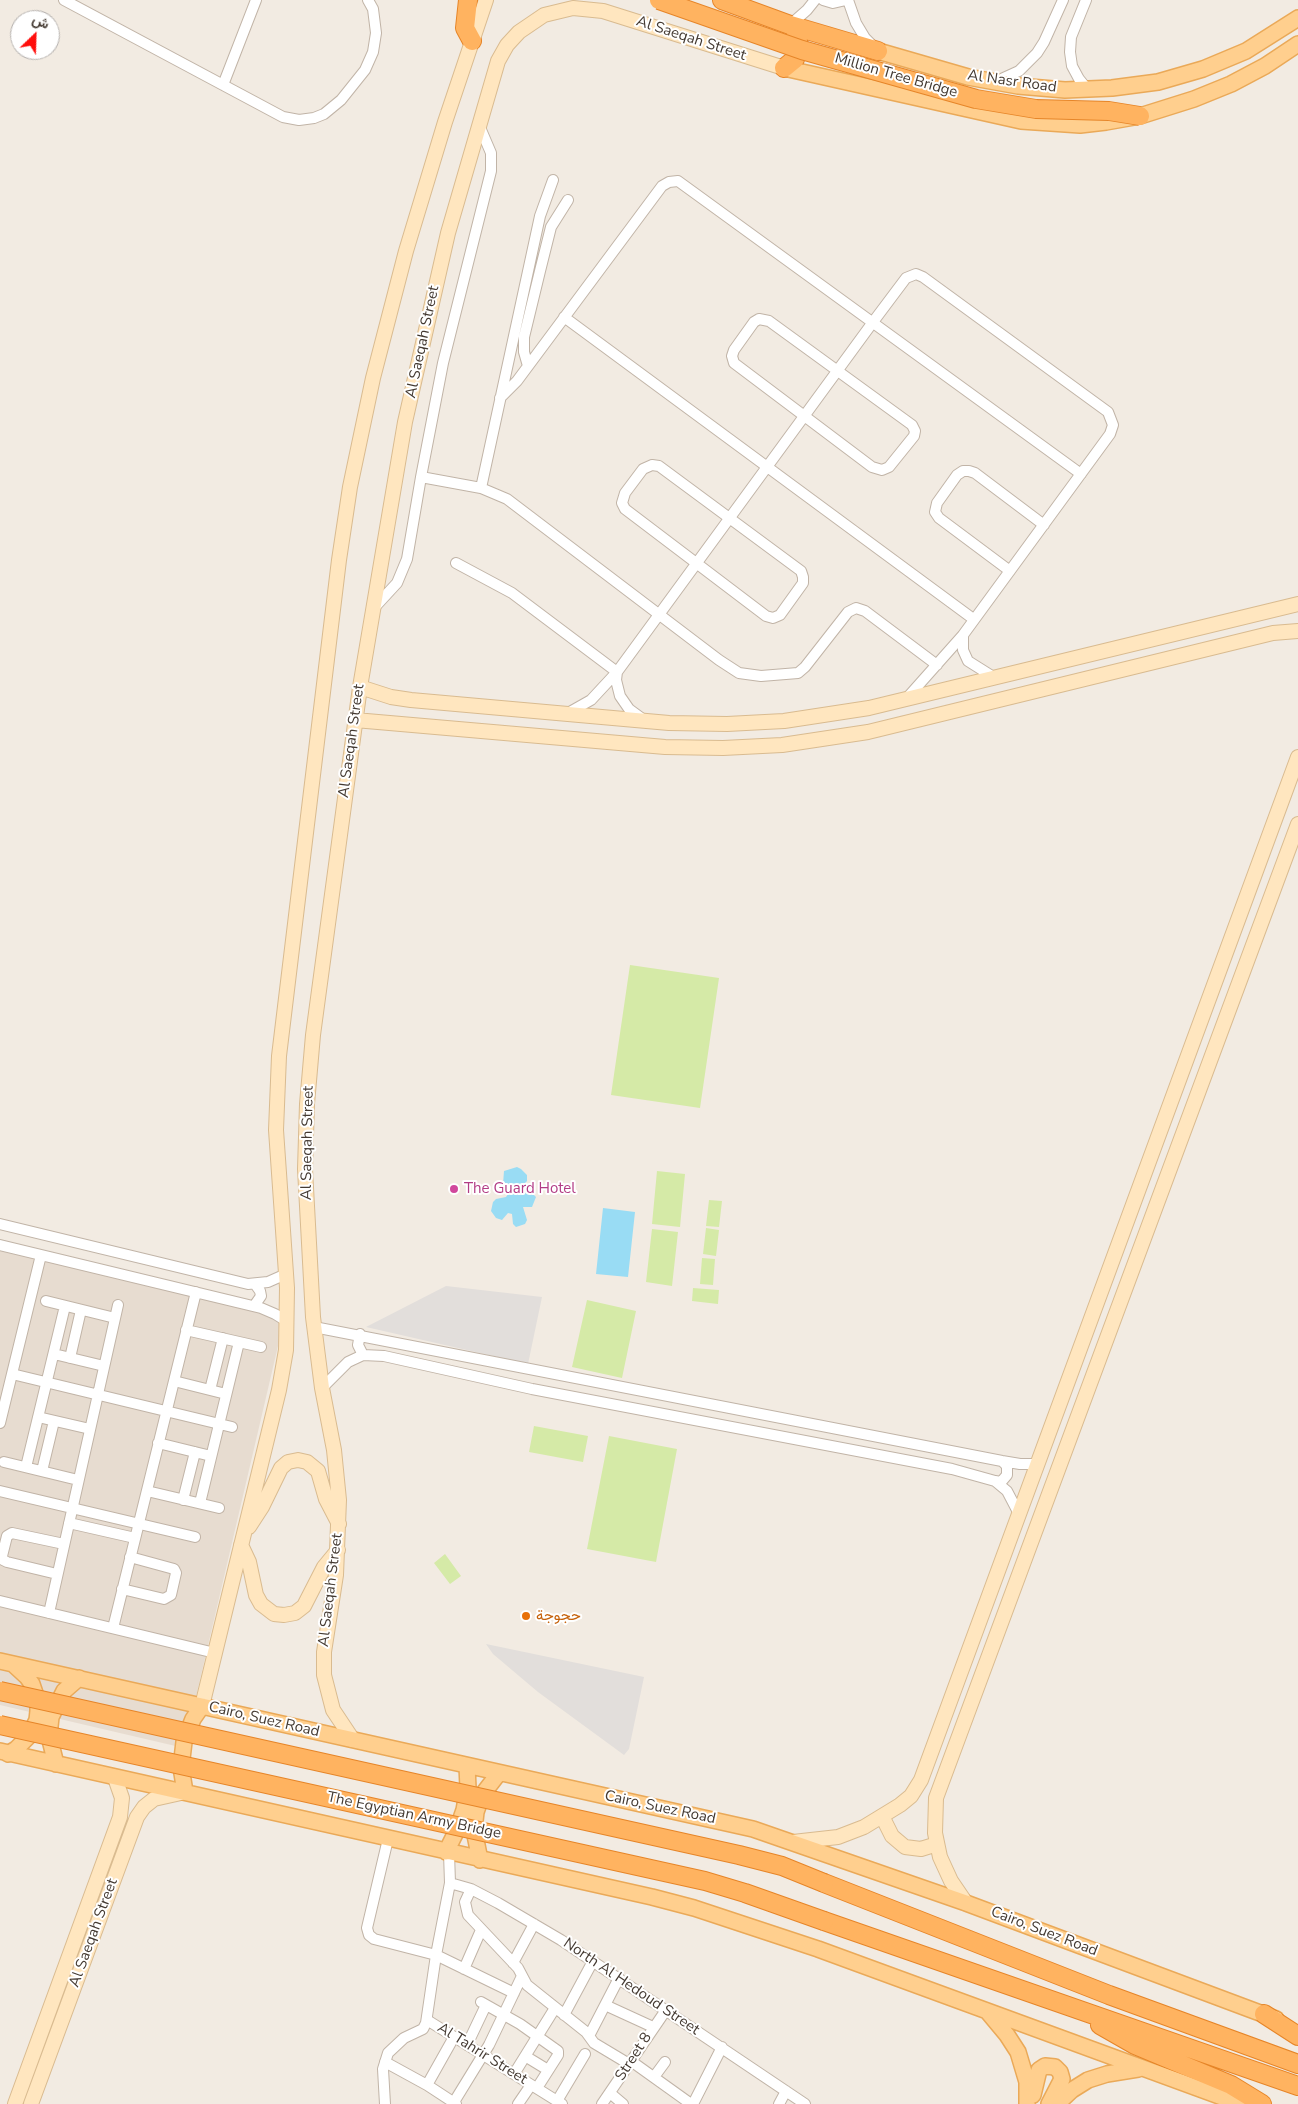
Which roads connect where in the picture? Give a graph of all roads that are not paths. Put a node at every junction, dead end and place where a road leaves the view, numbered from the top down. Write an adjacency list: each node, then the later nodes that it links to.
1 (64, 0): 20 (street)
2 (256, 0): 20 (street)
3 (368, 0): 20 (street)
4 (468, 0): 15 (highway)
5 (486, 0): 15 (street, Al Saeqah Street)
6 (659, 0): 22 (highway, Million Tree Bridge, bridge)
7 (722, 0): 14 (highway, Al Nasr Road)
8 (815, 0): 14 (street)
9 (823, 0): 10 (street)
10 (847, 0): 17 (street)
11 (1063, 0): 19 (street)
12 (1086, 0): 21 (street)
13 (1298, 18): 21 (main road, Al Nasr Road)
14 (790, 25): 17 (highway, Al Nasr Road); 18 (highway)
15 (472, 41): 60 (street, Al Saeqah Street)
16 (1298, 44): 22 (main road)
17 (878, 50): 19 (main road, Al Nasr Road)
18 (784, 68): 22 (main road); 23 (street, Al Saeqah Street)
19 (995, 82): 21 (main road, Al Nasr Road)
20 (223, 85)
21 (1088, 90)
22 (1140, 116)
23 (479, 125): 34 (street); 42 (street, Al Saeqah Street)
24 (553, 180): 30 (street)
25 (568, 200): 28 (street)
26 (564, 317): 27 (street); 28 (street); 32 (street)
27 (873, 322): 29 (street); 33 (street); 33 (street)
28 (528, 366): 30 (street)
29 (837, 370): 31 (street); 31 (street); 31 (street)
30 (500, 398): 35 (street)
31 (804, 416): 32 (street)
32 (767, 467): 36 (street); 44 (street)
33 (1081, 474): 37 (street)
34 (421, 477): 35 (street); 42 (street)
35 (481, 488): 43 (street)
36 (730, 518): 39 (street); 39 (street); 39 (street)
37 (1044, 525): 40 (street); 40 (street)
38 (456, 563): 48 (street)
39 (696, 564): 43 (street)
40 (1010, 571): 46 (street)
41 (1298, 604): 49 (street)
42 (372, 610): 50 (street, Al Saeqah Street)
43 (659, 614): 47 (street); 48 (street)
44 (972, 618)
45 (1298, 631): 53 (street)
46 (963, 635): 47 (street); 49 (street)
47 (937, 665): 51 (street)
48 (617, 672): 52 (street); 54 (street)
49 (995, 678): 51 (street)
50 (360, 687): 52 (street); 53 (street, Al Saeqah Street)
51 (907, 698): 54 (street)
52 (567, 714): 54 (street)
53 (355, 720): 70 (street, Al Saeqah Street)
54 (645, 721)
55 (1298, 757): 99 (street)
56 (1298, 824): 141 (street)
57 (0, 1224): 61 (street)
58 (0, 1245): 59 (street)
59 (41, 1255): 62 (street); 80 (street)
60 (286, 1274): 61 (street); 69 (street, Al Saeqah Street)
61 (255, 1284): 66 (street)
62 (196, 1292): 66 (street); 71 (street)
63 (46, 1301): 65 (street)
64 (118, 1305): 68 (street)
65 (65, 1306): 67 (street); 76 (street)
66 (254, 1306): 69 (street)
67 (82, 1310): 68 (street); 78 (street)
68 (115, 1318): 79 (street)
69 (288, 1322): 116 (street, Al Saeqah Street)
70 (314, 1327): 72 (street); 83 (street, Al Saeqah Street)
71 (186, 1330): 73 (street); 81 (street)
72 (360, 1334): 77 (street); 97 (street)
73 (223, 1338): 74 (street); 84 (street)
74 (239, 1342): 75 (street); 86 (street)
75 (261, 1347)
76 (54, 1354): 78 (street); 82 (street)
77 (363, 1355): 83 (street); 103 (street)
78 (70, 1358): 79 (street)
79 (104, 1366): 85 (street)
80 (12, 1374): 82 (street); 90 (street)
81 (174, 1381): 84 (street); 87 (street)
82 (47, 1382): 85 (street); 88 (street)
83 (322, 1388): 113 (street, Al Saeqah Street)
84 (210, 1390): 86 (street)
85 (98, 1394): 87 (street); 93 (street)
86 (226, 1394): 91 (street)
87 (166, 1411): 91 (street); 94 (street)
88 (38, 1417): 89 (street); 100 (street)
89 (54, 1420): 93 (street); 101 (street)
90 (0, 1423)
91 (219, 1424): 92 (street); 96 (street)
92 (232, 1427)
93 (90, 1429): 102 (street)
94 (158, 1443): 95 (street); 104 (street)
95 (195, 1452): 96 (street); 106 (street)
96 (211, 1456): 107 (street)
97 (1002, 1461): 99 (street); 103 (street)
98 (4, 1462): 100 (street)
99 (1037, 1464): 110 (street)
100 (26, 1468): 101 (street)
101 (42, 1471): 102 (street)
102 (78, 1480): 108 (street)
103 (996, 1481): 110 (street)
104 (147, 1491): 106 (street); 112 (street)
105 (0, 1492): 108 (street)
106 (183, 1500): 107 (street)
107 (200, 1504): 109 (street)
108 (72, 1508): 111 (street); 112 (street)
109 (219, 1508)
110 (1018, 1512): 138 (street)
111 (69, 1523): 115 (street); 117 (street)
112 (138, 1524): 114 (street); 115 (street)
113 (339, 1525): 116 (street); 118 (street, Al Saeqah Street)
114 (195, 1537)
115 (135, 1538): 119 (street)
116 (242, 1540): 118 (street); 125 (street, Al Saeqah Street)
117 (64, 1544): 120 (street); 120 (street)
118 (338, 1550): 131 (street, Al Saeqah Street)
119 (130, 1557): 121 (street); 121 (street)
120 (57, 1574): 123 (street)
121 (122, 1589): 124 (street)
122 (0, 1601): 123 (street)
123 (49, 1613): 124 (street)
124 (113, 1628): 125 (street)
125 (215, 1652): 129 (street, Al Saeqah Street)
126 (7, 1663): 127 (main road, Cairo, Suez Road); 132 (main road)
127 (79, 1678): 129 (main road, Cairo, Suez Road); 133 (main road)
128 (0, 1691): 181 (highway, bridge)
129 (202, 1706): 131 (main road, Cairo, Suez Road); 137 (main road)
130 (0, 1725): 162 (highway, The Egyptian Army Bridge, bridge)
131 (353, 1740): 134 (main road, Cairo, Suez Road)
132 (4, 1753): 133 (main road)
133 (56, 1764): 136 (main road)
134 (467, 1766): 135 (main road, Cairo, Suez Road); 143 (main road)
135 (499, 1773): 140 (main road, Cairo, Suez Road); 145 (main road)
136 (115, 1778): 137 (main road); 142 (street, Al Saeqah Street)
137 (185, 1792): 139 (main road); 144 (street, Al Saeqah Street)
138 (883, 1818): 140 (street); 141 (street)
139 (388, 1839): 143 (main road); 151 (street)
140 (793, 1842): 148 (main road, Cairo, Suez Road)
141 (937, 1844): 148 (street)
142 (107, 1852): 144 (street); 193 (street, Al Saeqah Street)
143 (447, 1852): 145 (main road); 146 (street)
144 (122, 1857): 194 (street, Al Saeqah Street)
145 (480, 1860): 161 (main road)
146 (450, 1883): 147 (street, North Al Hedoud Street); 151 (street)
147 (471, 1889): 149 (street, North Al Hedoud Street); 150 (street)
148 (966, 1903): 163 (main road, Cairo, Suez Road)
149 (534, 1924): 152 (street, North Al Hedoud Street); 153 (street)
150 (481, 1930): 153 (street); 154 (street)
151 (436, 1955): 154 (street); 166 (street)
152 (593, 1961): 156 (street, North Al Hedoud Street); 165 (street)
153 (513, 1963): 155 (street)
154 (464, 1969): 157 (street)
155 (522, 1976): 157 (street); 159 (street)
156 (619, 1978): 158 (street); 160 (street, North Al Hedoud Street)
157 (514, 1993): 164 (street)
158 (605, 2005): 167 (street); 171 (street)
159 (555, 2008): 165 (street); 169 (street)
160 (666, 2010): 167 (street, Street 8); 174 (street, North Al Hedoud Street)
161 (986, 2010): 182 (main road); 202 (main road)
162 (1083, 2012): 188 (highway); 206 (highway)
163 (1264, 2014): 168 (main road, Cairo, Suez Road); 172 (highway)
164 (505, 2015): 169 (street); 173 (street); 176 (street)
165 (564, 2015): 171 (street)
166 (427, 2020): 170 (street, Al Tahrir Street); 178 (street)
167 (653, 2027): 180 (street, Street 8)
168 (1298, 2027)
169 (538, 2035): 177 (street); 183 (street)
170 (454, 2036): 173 (street, Al Tahrir Street); 186 (street)
171 (588, 2036): 180 (street)
172 (1298, 2036)
173 (467, 2045): 176 (street, Al Tahrir Street)
174 (722, 2047): 189 (street, North Al Hedoud Street); 199 (street)
175 (585, 2054): 191 (street)
176 (483, 2055): 184 (street, Al Tahrir Street); 192 (street)
177 (526, 2056): 183 (street); 184 (street)
178 (385, 2062): 186 (street); 195 (street)
179 (665, 2062): 185 (street)
180 (630, 2063): 185 (street); 190 (street, Street 8)
181 (1298, 2064)
182 (1140, 2068): 204 (main road); 205 (main road)
183 (548, 2070): 187 (street)
184 (514, 2074): 187 (street, Al Tahrir Street)
185 (654, 2077): 199 (street)
186 (427, 2085): 192 (street)
187 (534, 2086): 191 (street, Al Tahrir Street); 196 (street)
188 (1298, 2086)
189 (786, 2091): 200 (street); 201 (street, North Al Hedoud Street)
190 (610, 2093): 197 (street, Street 8); 198 (street)
191 (560, 2102)
192 (455, 2103)
193 (15, 2104)
194 (31, 2104)
195 (385, 2104)
196 (518, 2104)
197 (602, 2104)
198 (623, 2104)
199 (692, 2104)
200 (778, 2104)
201 (804, 2104)
202 (1028, 2104): 203 (main road)
203 (1049, 2104)
204 (1057, 2104)
205 (1241, 2104)
206 (1262, 2104)

